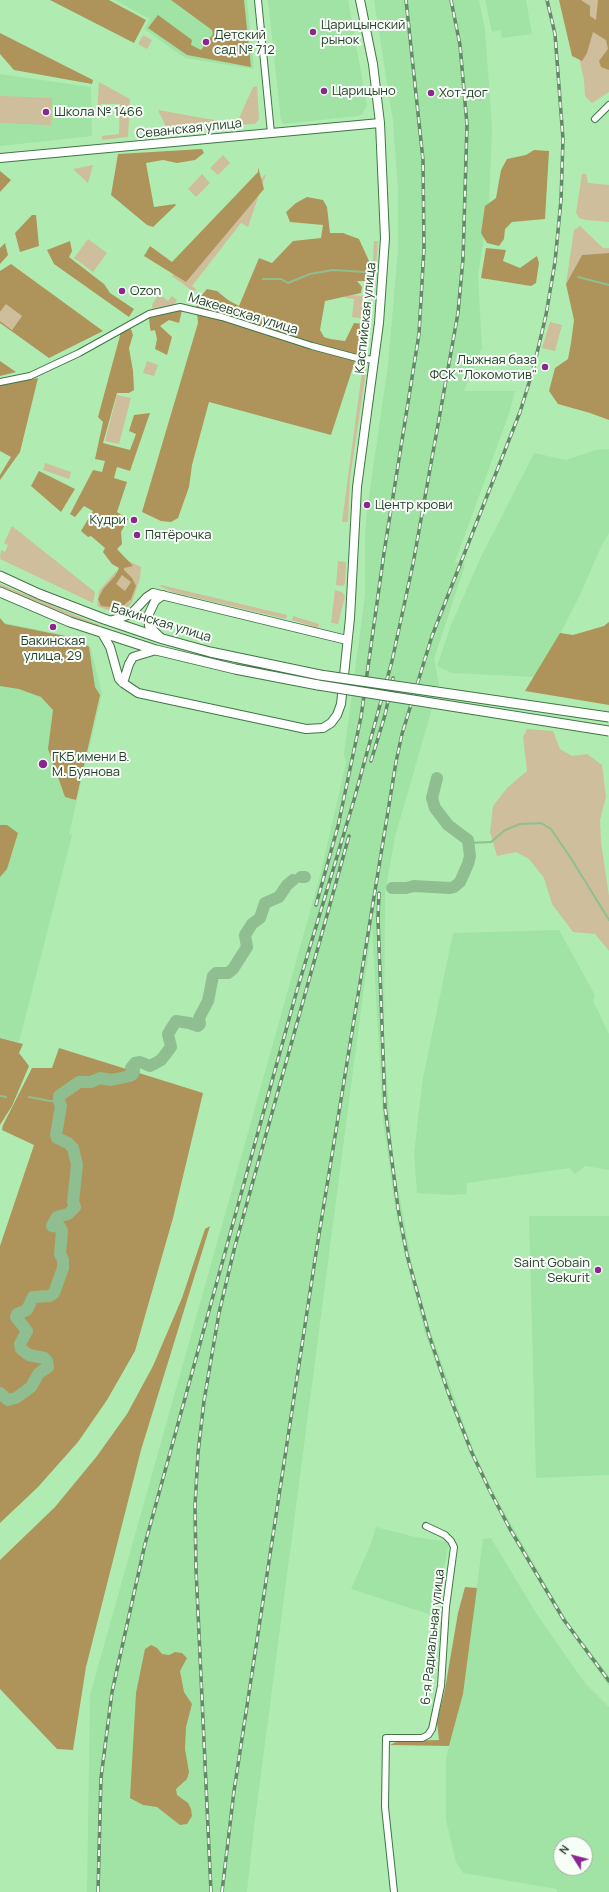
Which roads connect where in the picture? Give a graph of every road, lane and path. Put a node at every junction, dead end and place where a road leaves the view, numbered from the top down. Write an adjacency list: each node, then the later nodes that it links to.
1 (258, 0): 6 (street)
2 (360, 0): 5 (main road, Каспийская улица)
3 (609, 105): 4 (street)
4 (595, 119)
5 (380, 122): 6 (main road, Севанская улица); 8 (main road, Каспийская улица)
6 (271, 133): 7 (main road, Севанская улица)
7 (0, 158)
8 (375, 360): 9 (street, Макеевская улица); 16 (main road, Каспийская улица)
9 (0, 382)
10 (0, 576): 13 (main road, Бакинская улица)
11 (0, 592): 14 (main road, Бакинская улица)
12 (163, 595): 13 (main road); 15 (main road); 16 (main road)
13 (110, 622): 15 (main road, Бакинская улица)
14 (102, 633): 17 (main road, Бакинская улица); 18 (main road)
15 (163, 639): 19 (main road, Бакинская улица, bridge)
16 (347, 640): 18 (main road, Каспийская улица)
17 (156, 650): 18 (main road); 20 (main road, Бакинская улица, bridge)
18 (123, 684)
19 (609, 717)
20 (609, 731)
21 (426, 1526): 22 (street, 6-я Радиальная улица)
22 (394, 1892)

